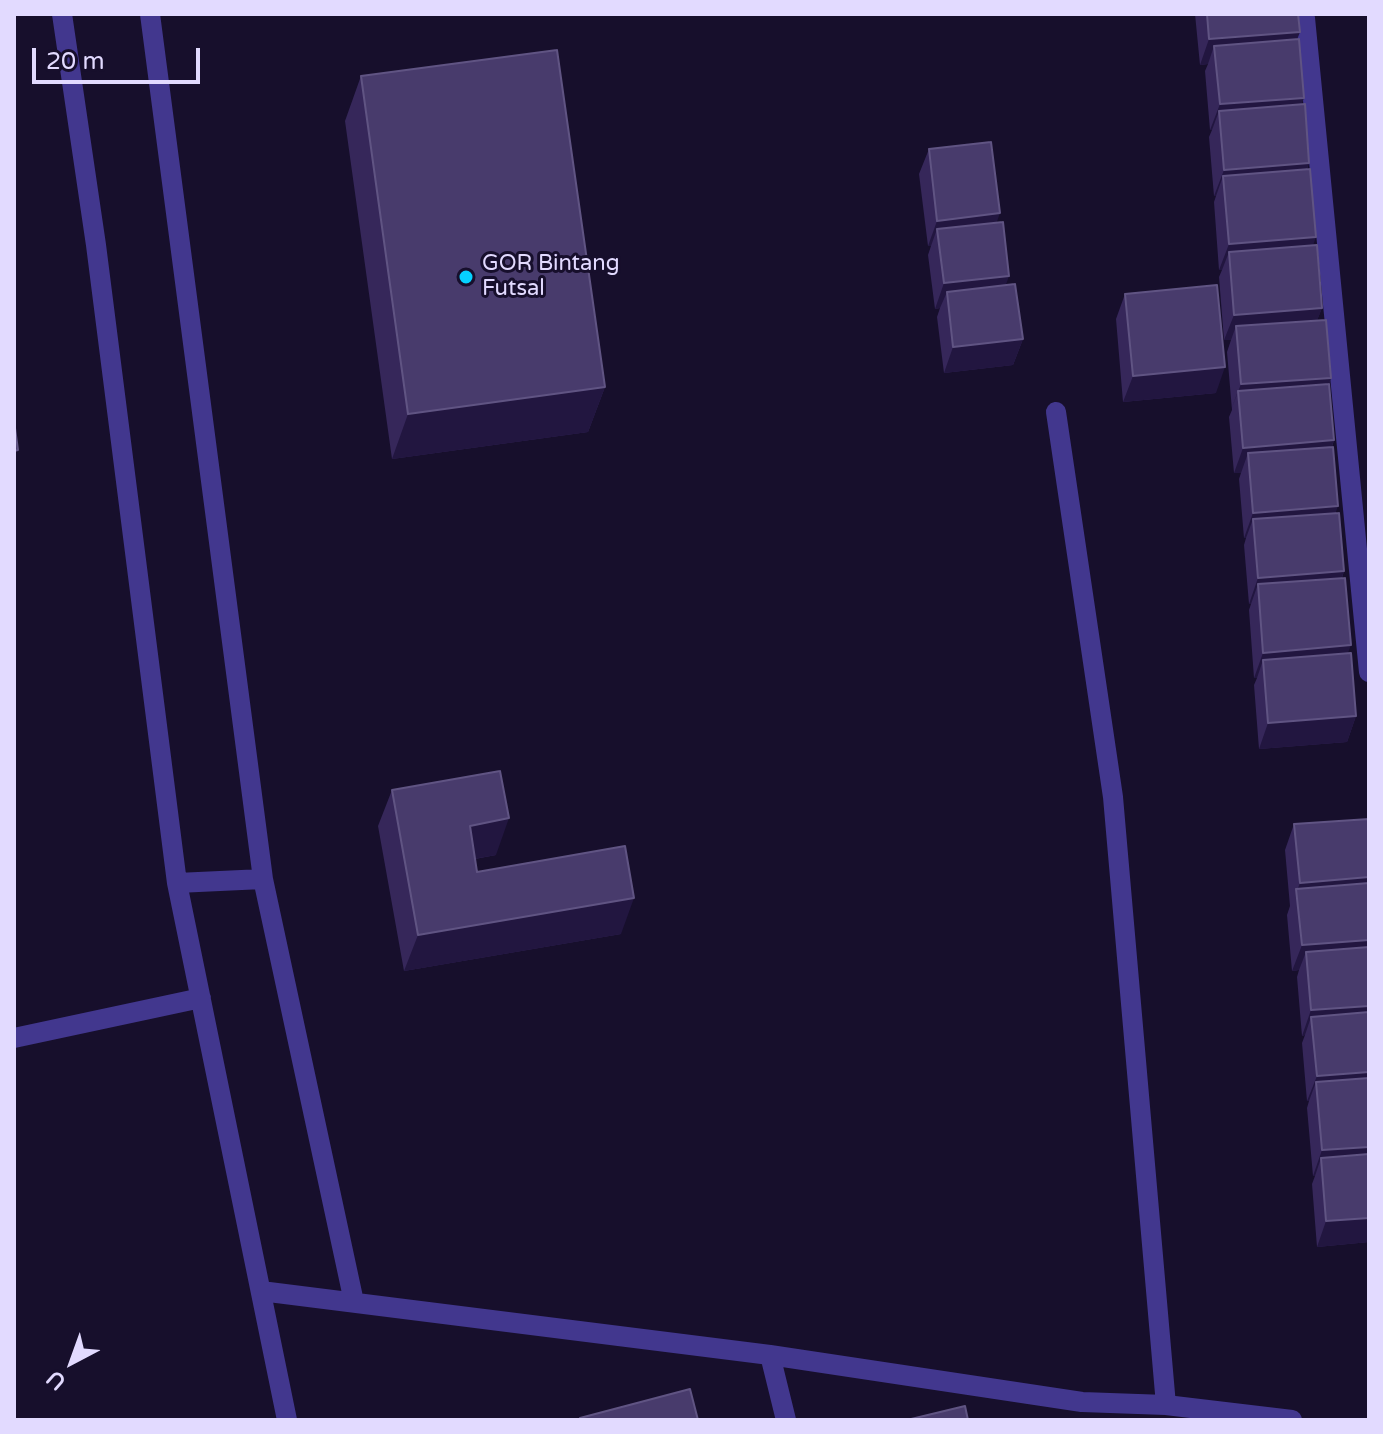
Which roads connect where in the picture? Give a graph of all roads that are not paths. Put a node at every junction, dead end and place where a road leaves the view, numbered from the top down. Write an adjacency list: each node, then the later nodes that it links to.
1 (62, 14): 7 (street)
2 (150, 14): 6 (street)
3 (1305, 18): 5 (street)
4 (1056, 412): 13 (street)
5 (1369, 672)
6 (263, 879): 7 (street); 11 (street)
7 (177, 883): 8 (street)
8 (201, 998): 9 (street); 10 (street)
9 (14, 1038)
10 (261, 1291): 11 (street); 15 (street)
11 (354, 1302): 12 (street)
12 (770, 1355): 14 (street); 16 (street)
13 (1166, 1405): 14 (street); 17 (street)
14 (1084, 1411)
15 (287, 1420)
16 (786, 1420)
17 (1292, 1420)

